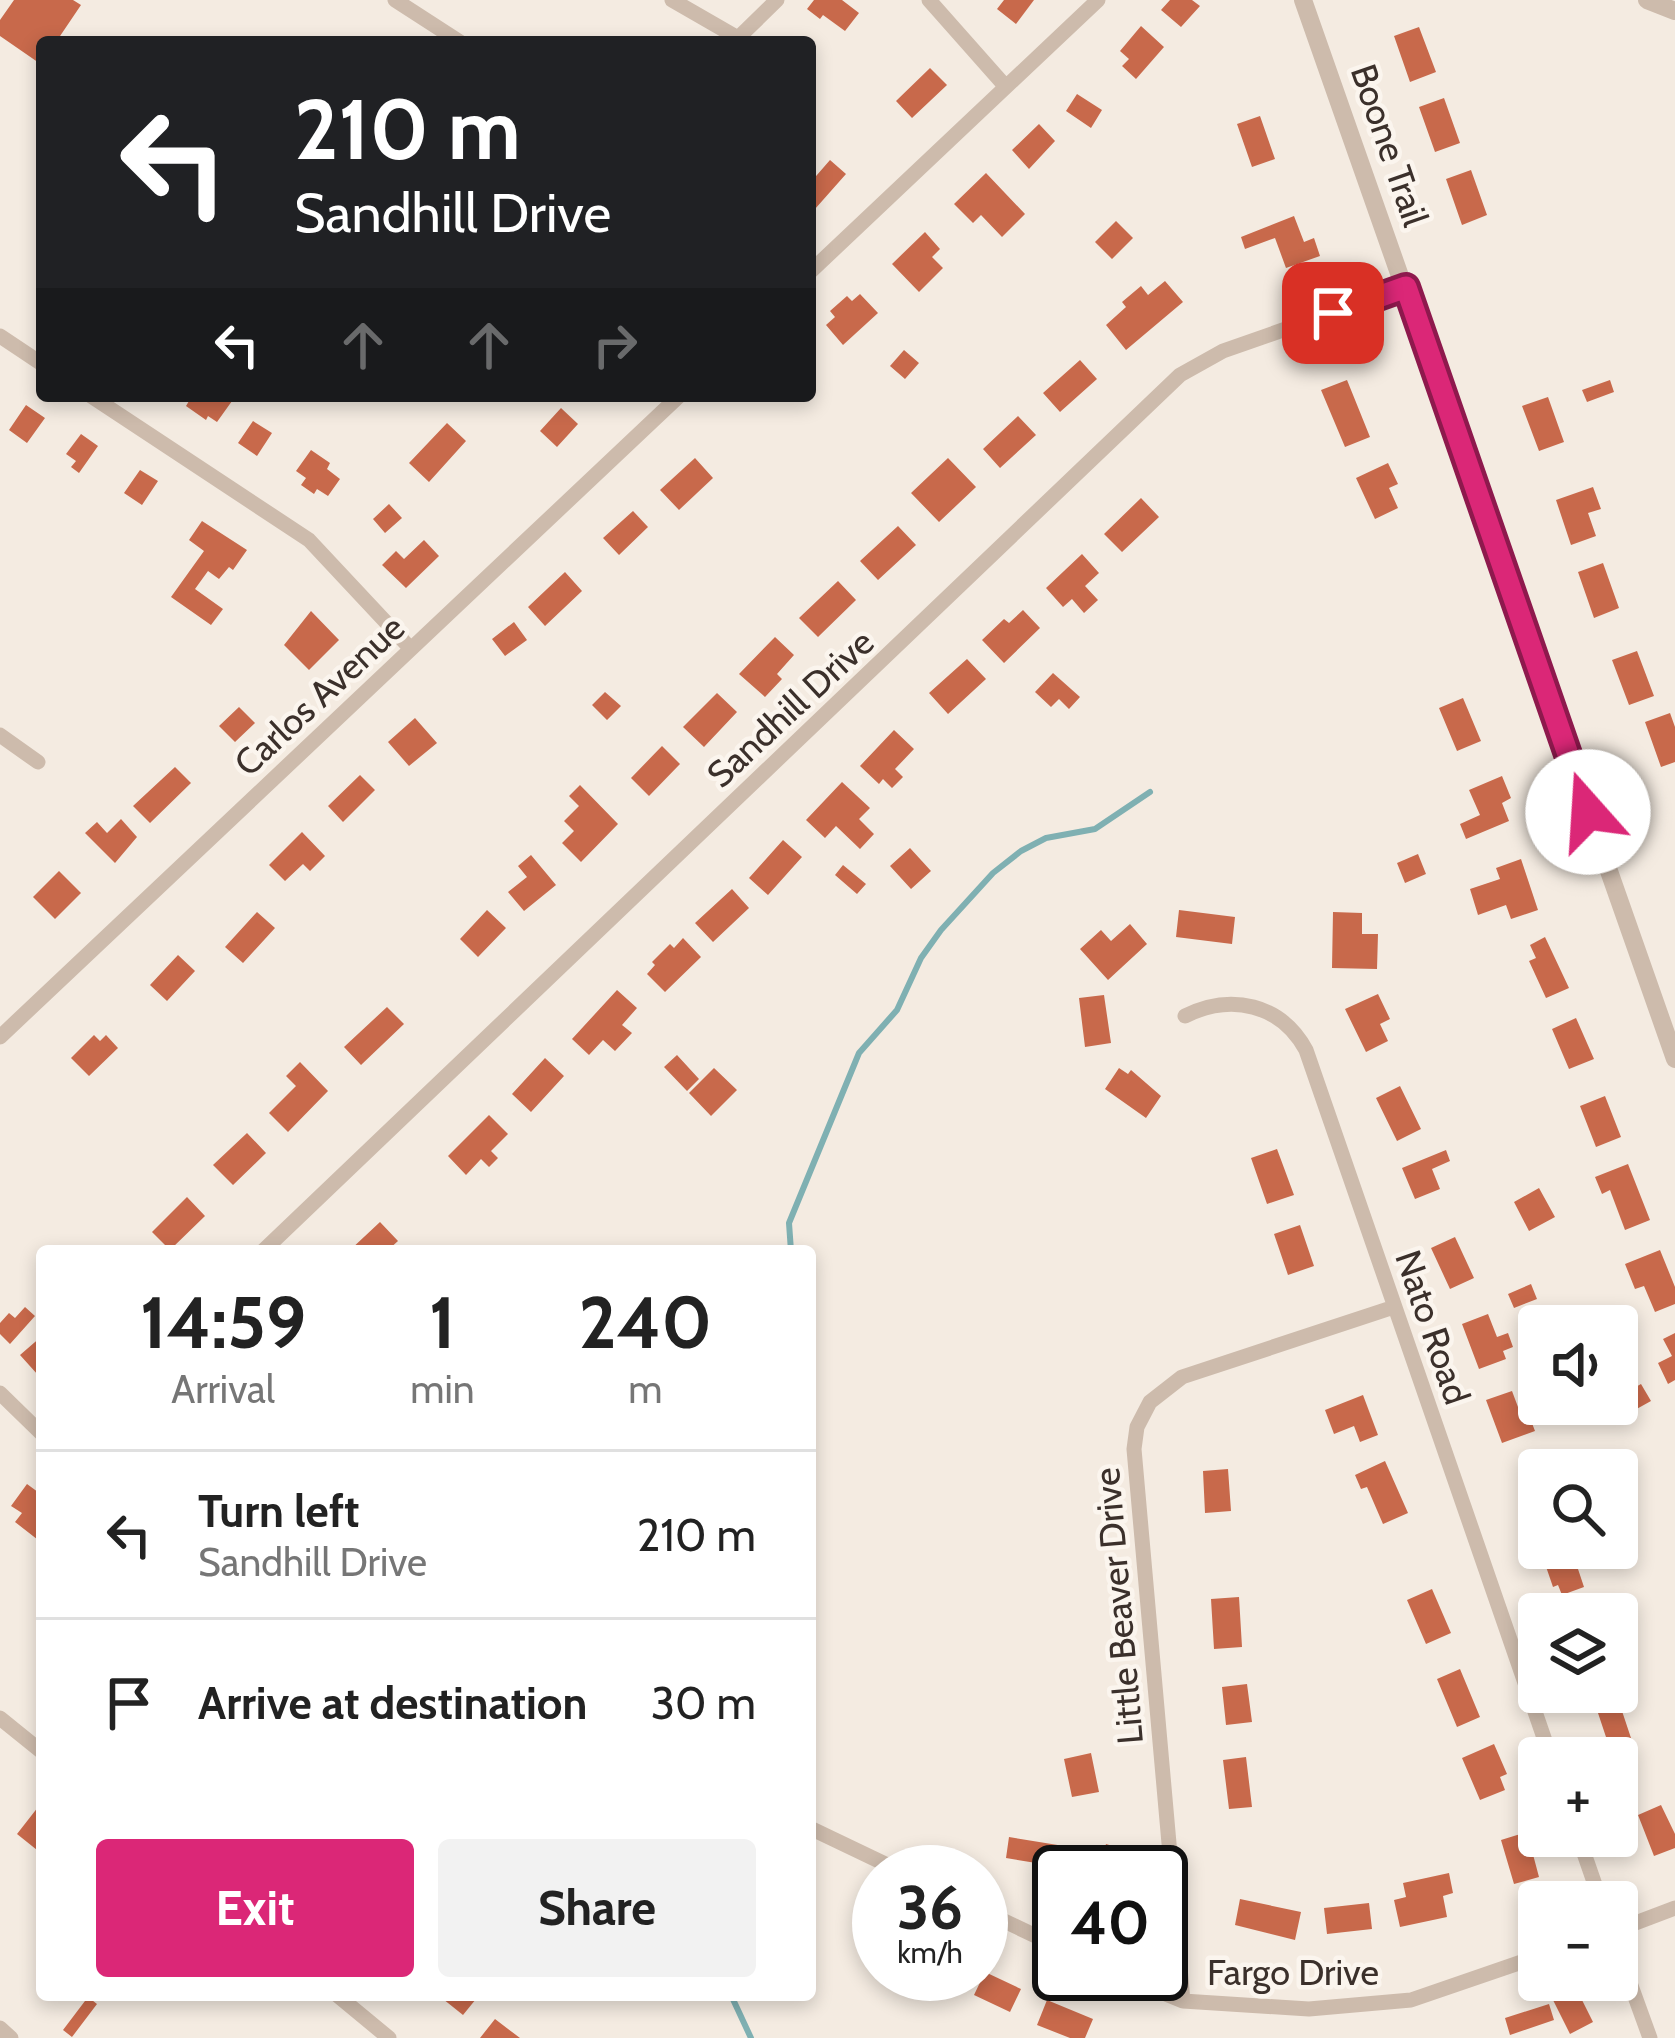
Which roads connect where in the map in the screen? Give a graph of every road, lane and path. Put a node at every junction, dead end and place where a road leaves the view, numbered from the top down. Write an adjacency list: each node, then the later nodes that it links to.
1 (395, 0): 9 (street)
2 (672, 0): 10 (street)
3 (777, 0): 11 (street)
4 (929, 0): 12 (street)
5 (1098, 0): 12 (street)
6 (1303, 0): 14 (street, Boone Trail)
7 (1647, 0): 8 (street)
8 (1675, 11)
9 (451, 36)
10 (735, 36)
11 (740, 36)
12 (1006, 88): 13 (street)
13 (816, 266)
14 (1406, 287): 24 (street, Boone Trail); 25 (street, Sandhill Drive)
15 (0, 336): 16 (street)
16 (36, 360)
17 (100, 402): 19 (street)
18 (673, 402): 19 (street, Carlos Avenue)
19 (411, 649): 23 (street, Carlos Avenue)
20 (0, 735): 21 (street)
21 (38, 762)
22 (1185, 1016): 26 (street, Nato Road)
23 (0, 1037)
24 (1675, 1060)
25 (269, 1245)
26 (1394, 1306): 30 (street, Nato Road); 33 (street, Little Beaver Drive)
27 (0, 1393): 28 (street)
28 (36, 1428)
29 (0, 1718): 31 (street)
30 (1544, 1737)
31 (36, 1747)
32 (816, 1831): 34 (street)
33 (1169, 1845)
34 (852, 1848)
35 (1675, 1908): 36 (street)
36 (1638, 1922)
37 (1518, 1963): 39 (street, Fargo Drive)
38 (344, 2001): 43 (street)
39 (1183, 2001)
40 (1636, 2001): 44 (street)
41 (0, 2028): 42 (street)
42 (11, 2038)
43 (389, 2038)
44 (1650, 2038)

